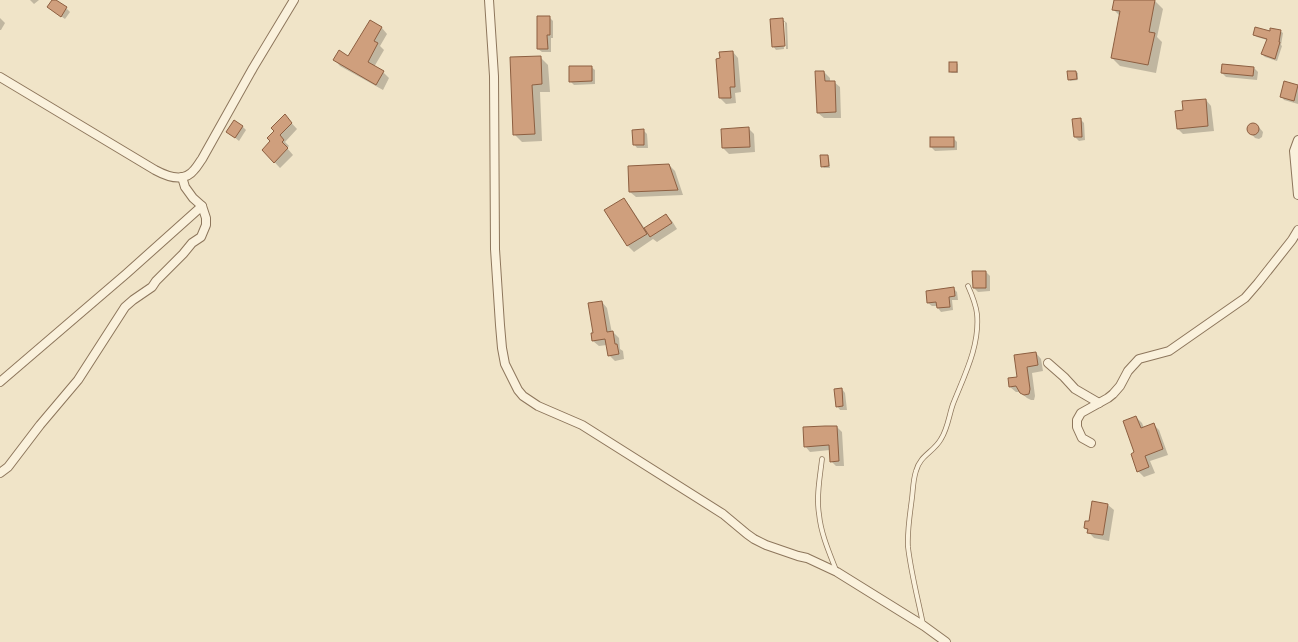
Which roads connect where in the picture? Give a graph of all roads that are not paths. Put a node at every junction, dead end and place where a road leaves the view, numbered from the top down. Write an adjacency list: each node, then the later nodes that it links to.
1 (294, 0): 5 (street)
2 (489, 0): 16 (street)
3 (0, 77): 5 (street)
4 (1298, 140): 6 (street)
5 (182, 177): 7 (street)
6 (1298, 195)
7 (202, 206): 11 (street); 15 (street)
8 (1298, 230): 12 (street)
9 (968, 286): 17 (lane)
10 (1048, 363): 12 (street)
11 (0, 382)
12 (1099, 403): 13 (street)
13 (1091, 443)
14 (822, 459): 16 (lane)
15 (0, 474)
16 (837, 572): 17 (street)
17 (924, 626): 18 (street)
18 (946, 642)

